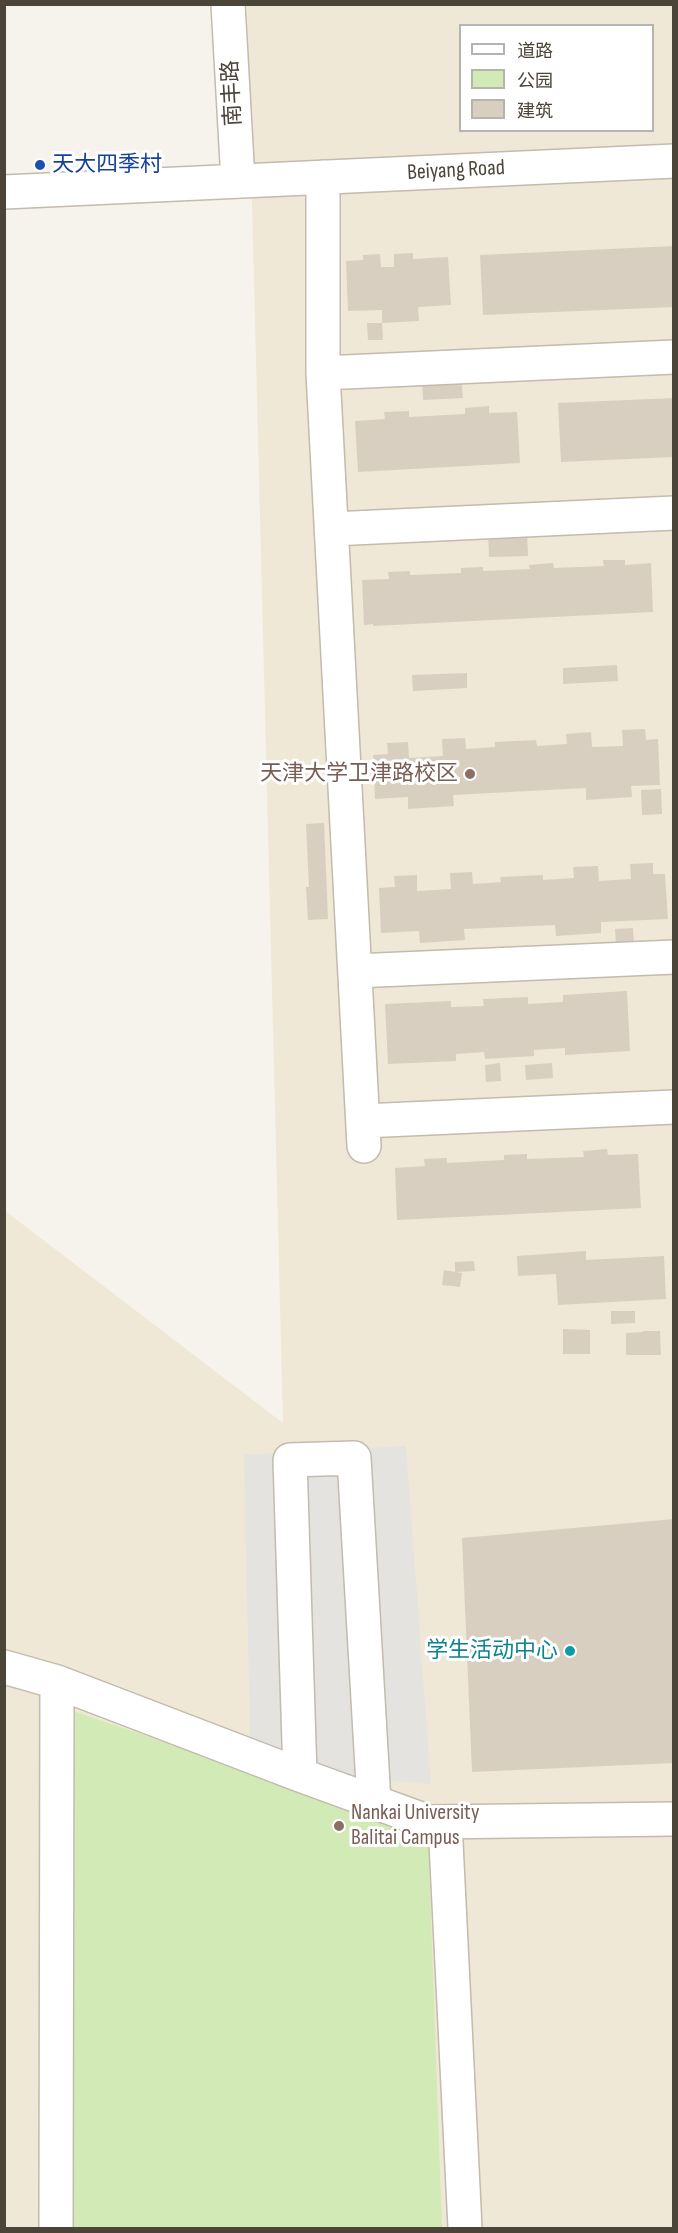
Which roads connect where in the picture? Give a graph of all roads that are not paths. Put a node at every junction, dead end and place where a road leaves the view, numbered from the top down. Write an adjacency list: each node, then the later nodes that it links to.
1 (228, 4): 4 (street, 南丰路)
2 (674, 161): 3 (street, Beiyang Road)
3 (323, 177): 4 (street, Beiyang Road); 7 (street)
4 (238, 181): 5 (street, Beiyang Road)
5 (4, 192)
6 (674, 357): 7 (street)
7 (323, 373): 9 (street)
8 (673, 521): 9 (street)
9 (332, 529): 11 (street)
10 (674, 957): 11 (street)
11 (355, 971): 12 (street)
12 (674, 1107)
13 (4, 1667): 14 (street)
14 (57, 1682): 15 (street); 19 (street)
15 (300, 1775): 16 (street); 16 (street)
16 (374, 1802): 18 (street)
17 (674, 1819): 18 (street)
18 (445, 1822): 20 (street)
19 (56, 2229)
20 (465, 2229)

